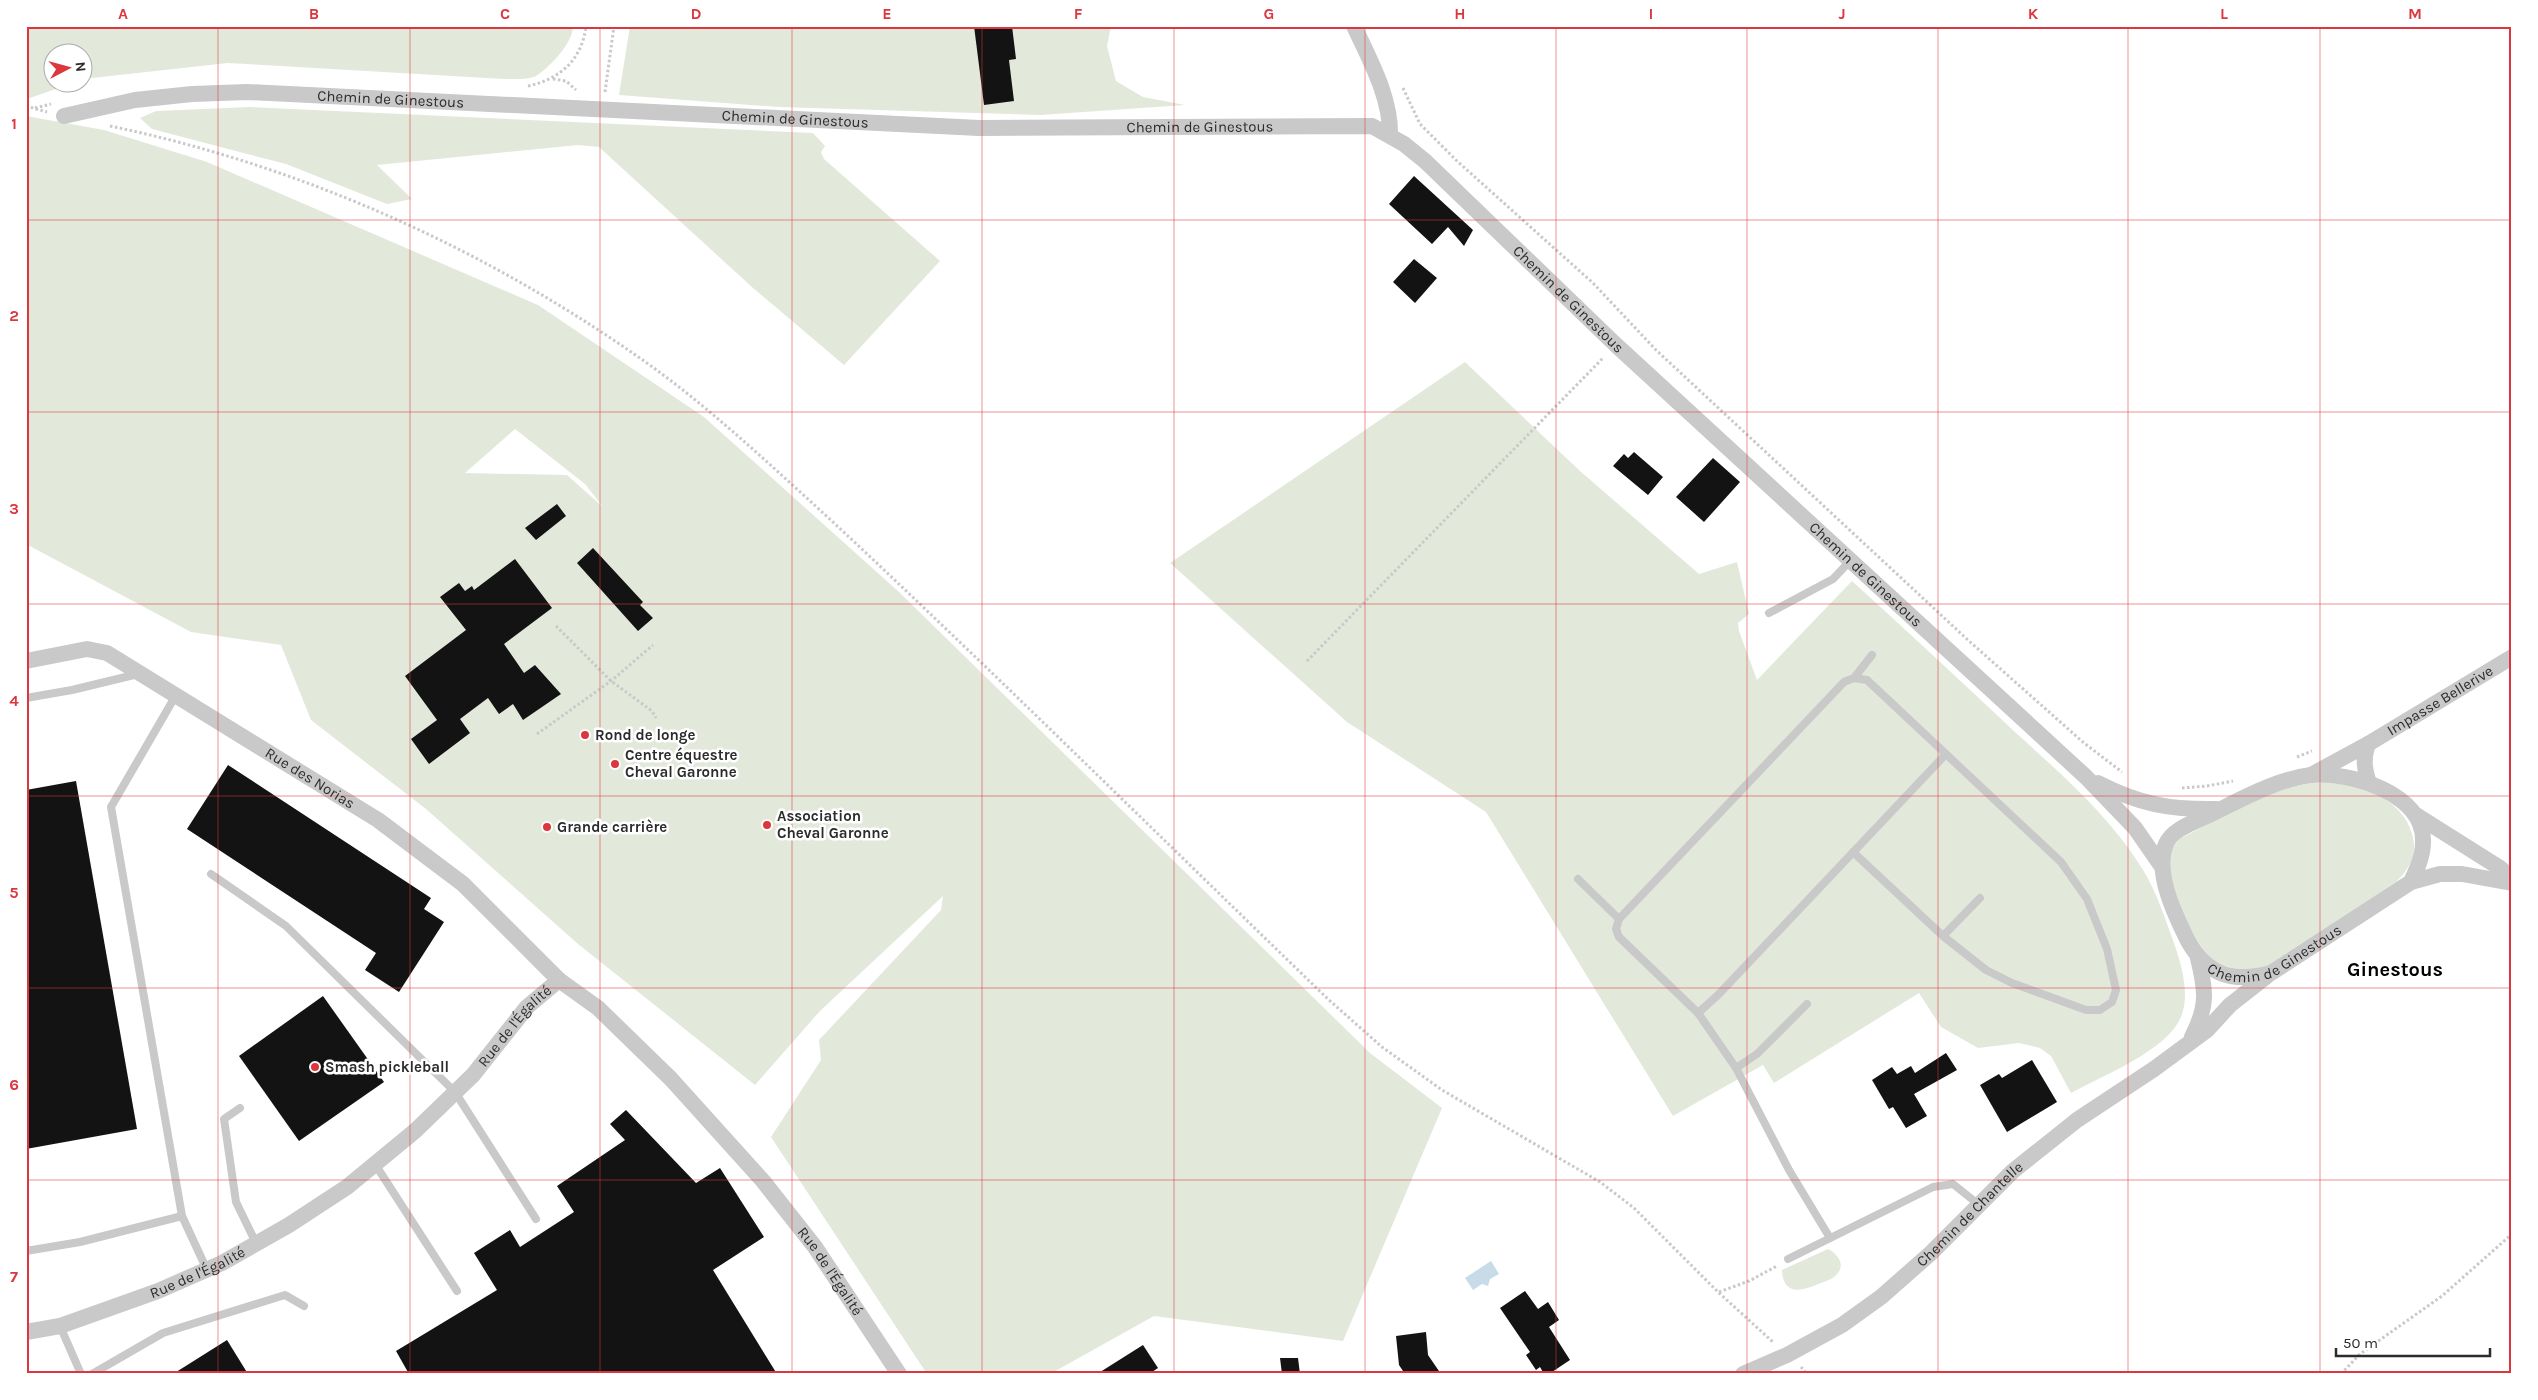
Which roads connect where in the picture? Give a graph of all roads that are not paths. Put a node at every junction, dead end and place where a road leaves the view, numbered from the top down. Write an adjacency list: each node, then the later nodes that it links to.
1 (1354, 26): 3 (street)
2 (64, 116): 3 (street, Chemin de Ginestous)
3 (1390, 136): 4 (street, Chemin de Ginestous)
4 (1850, 561): 5 (lane); 16 (street, Chemin de Ginestous)
5 (1769, 613)
6 (1872, 656): 10 (lane)
7 (2512, 657): 13 (street, Impasse Bellerive)
8 (26, 660): 9 (street, Rue des Norias)
9 (140, 673): 11 (street, Rue des Norias); 12 (lane)
10 (1854, 678): 14 (lane); 28 (lane)
11 (176, 696): 32 (street, Rue des Norias); 41 (lane)
12 (26, 698)
13 (2368, 744): 15 (street, Impasse Bellerive); 17 (street)
14 (1946, 754): 20 (lane); 29 (lane)
15 (2311, 775): 17 (street, Chemin de Ginestous); 18 (street, Chemin de Ginestous)
16 (2086, 777): 18 (street, Chemin de Ginestous); 21 (street, Chemin de Ginestous)
17 (2369, 783): 19 (street, Chemin de Ginestous)
18 (2221, 809): 21 (street, Chemin de Ginestous)
19 (2416, 815): 24 (street, Chemin de Ginestous); 25 (street)
20 (1853, 852): 29 (lane); 34 (lane)
21 (2160, 864): 30 (street, Chemin de Ginestous)
22 (211, 874): 37 (lane)
23 (1578, 878): 28 (lane)
24 (2512, 879)
25 (2411, 882): 26 (street, Chemin de Ginestous); 31 (street, Chemin de Ginestous)
26 (2512, 883)
27 (1980, 898): 29 (lane)
28 (1619, 919): 34 (lane)
29 (1943, 936)
30 (2198, 958): 31 (street, Chemin de Ginestous); 35 (street, Chemin de Chantelle)
31 (2271, 973): 35 (street, Chemin de Chantelle)
32 (559, 980): 37 (street, Rue de l'Égalité); 54 (street, Rue de l'Égalité)
33 (1807, 1004): 36 (lane)
34 (1698, 1013): 36 (lane)
35 (2189, 1042): 40 (street, Chemin de Chantelle)
36 (1736, 1068): 43 (lane)
37 (455, 1092): 39 (street, Rue de l'Égalité); 42 (lane)
38 (240, 1108): 44 (lane)
39 (375, 1164): 44 (street, Rue de l'Égalité); 48 (lane)
40 (1978, 1204): 43 (lane); 55 (street, Chemin de Chantelle)
41 (182, 1216): 45 (lane); 47 (lane)
42 (536, 1219)
43 (1830, 1238): 46 (lane)
44 (256, 1243): 47 (street, Rue de l'Égalité)
45 (26, 1251)
46 (1788, 1259)
47 (206, 1270): 50 (street, Rue de l'Égalité)
48 (457, 1291)
49 (304, 1306): 53 (lane)
50 (60, 1326): 51 (street, Rue de l'Égalité); 52 (lane)
51 (26, 1332)
52 (81, 1374)
53 (92, 1374)
54 (899, 1374)
55 (1743, 1374)

